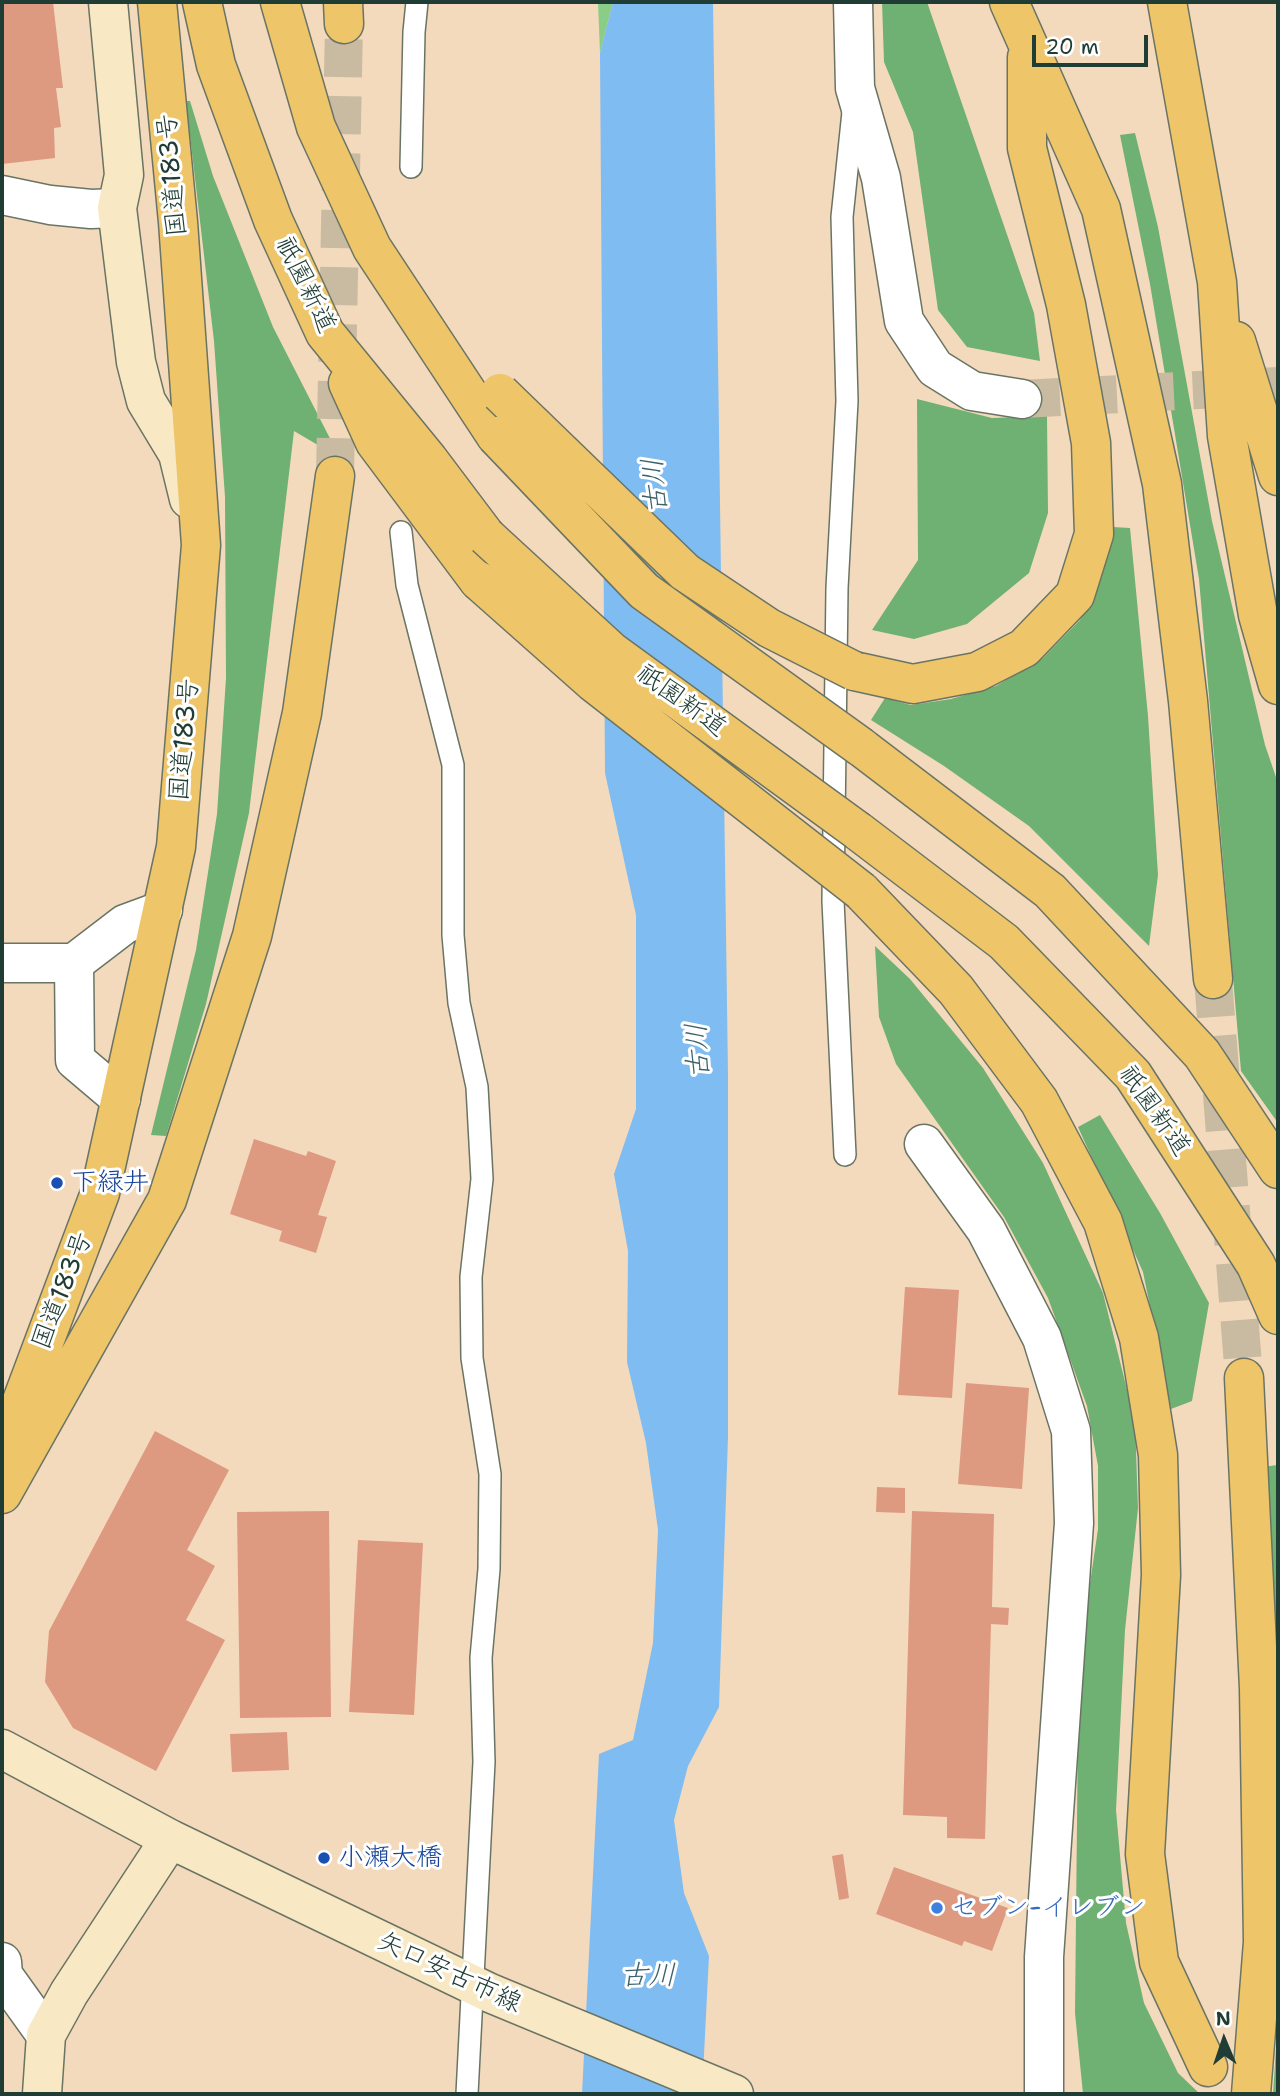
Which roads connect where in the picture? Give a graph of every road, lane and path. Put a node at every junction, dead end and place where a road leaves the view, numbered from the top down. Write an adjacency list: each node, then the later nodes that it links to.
1 (107, 2): 17 (main road)
2 (157, 2): 25 (highway, 国道183号)
3 (202, 2): 20 (highway, 祇園新道)
4 (281, 2): 18 (highway)
5 (417, 2): 15 (lane)
6 (853, 2): 14 (street)
7 (1000, 2): 13 (highway)
8 (1009, 2): 13 (highway)
9 (1021, 2): 13 (highway)
10 (1028, 2): 13 (highway)
11 (1037, 2): 13 (highway)
12 (1167, 2): 19 (highway)
13 (1027, 42): 18 (highway, bridge); 30 (highway)
14 (855, 88): 21 (street); 33 (lane)
15 (411, 167)
16 (2, 195): 17 (street)
17 (117, 208): 25 (main road)
18 (372, 248): 34 (highway, bridge)
19 (1217, 282): 23 (highway); 26 (highway)
20 (325, 333): 35 (highway, 祇園新道, bridge); 44 (highway, bridge)
21 (1022, 399)
22 (335, 476): 38 (highway, 国道183号)
23 (1278, 476)
24 (401, 532): 42 (lane)
25 (201, 545): 27 (highway, 国道183号)
26 (1278, 685)
27 (163, 910): 29 (street); 31 (highway, 国道183号)
28 (2, 963): 29 (street)
29 (74, 963): 31 (street)
30 (1213, 979)
31 (121, 1099): 37 (highway, 国道183号)
32 (924, 1144): 48 (street)
33 (845, 1155)
34 (1278, 1169)
35 (1278, 1315)
36 (1244, 1378): 49 (highway)
37 (2, 1454)
38 (2, 1494)
39 (2, 1749): 40 (main road, 矢口安古市線)
40 (170, 1839): 42 (main road, 矢口安古市線); 43 (main road)
41 (2, 1962): 43 (street)
42 (480, 1989): 46 (lane); 47 (main road, 矢口安古市線)
43 (46, 2035): 45 (main road)
44 (1208, 2067)
45 (42, 2094)
46 (467, 2094)
47 (734, 2094)
48 (1044, 2094)
49 (1251, 2094)

